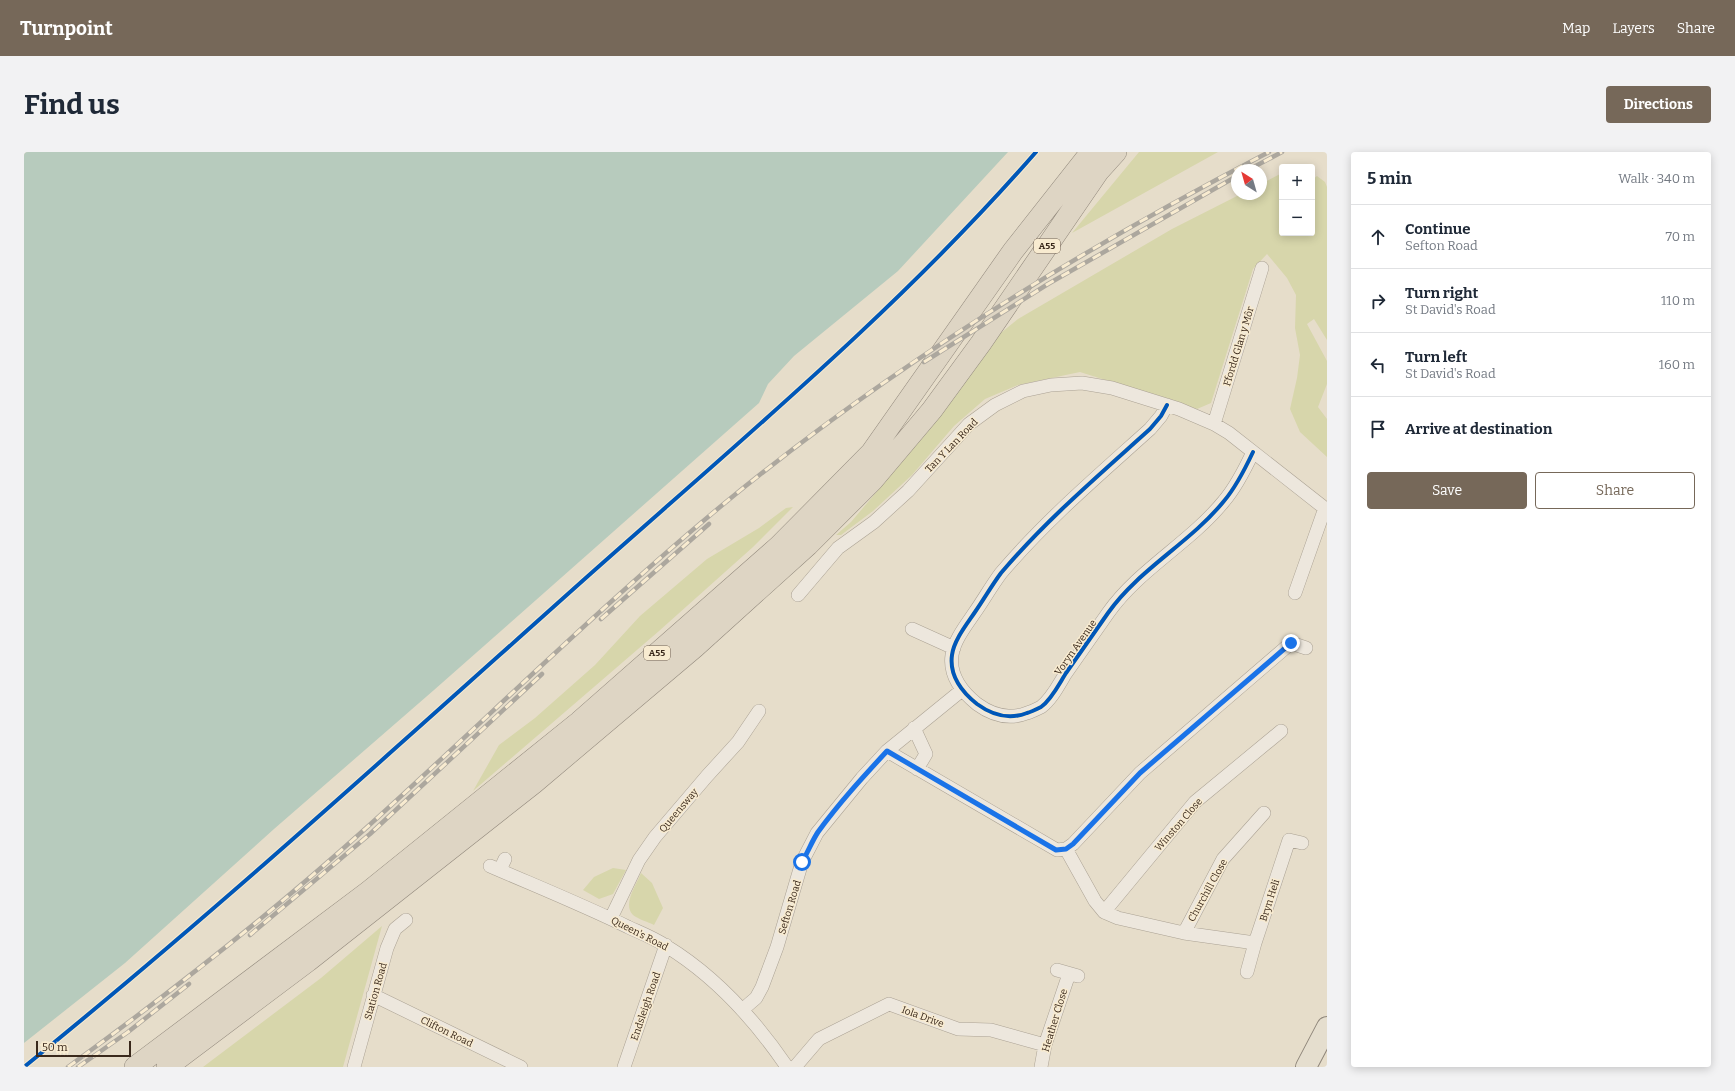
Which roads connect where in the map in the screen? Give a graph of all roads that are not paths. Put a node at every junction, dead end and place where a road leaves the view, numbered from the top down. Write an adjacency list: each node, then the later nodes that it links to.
1 (1091, 152): 35 (highway, A55)
2 (1116, 152): 36 (highway, A55)
3 (1262, 268): 5 (street, Ffordd Glan y Môr)
4 (1167, 405): 5 (street, Tan Y Lan Road); 9 (street, Tan Y Lan Road); 11 (street, Voryn Avenue)
5 (1214, 424): 6 (street, Tan Y Lan Road)
6 (1253, 452): 7 (street, Tan Y Lan Road); 13 (street, Voryn Avenue)
7 (1326, 509): 8 (street)
8 (1295, 593)
9 (798, 595)
10 (912, 629): 11 (street)
11 (954, 648): 13 (street, Voryn Avenue)
12 (1306, 648): 21 (street)
13 (962, 690): 15 (street, Sefton Road)
14 (759, 711): 24 (street, Queensway)
15 (914, 728): 17 (street, Sefton Road); 18 (street)
16 (1281, 731): 23 (street, Winston Close)
17 (887, 751): 18 (street); 32 (street, Sefton Road)
18 (918, 769): 21 (street)
19 (1264, 813): 26 (street, Churchill Close)
20 (1302, 843): 27 (street, Bryn Heli)
21 (1066, 849): 23 (street)
22 (498, 865): 24 (street, Queen's Road)
23 (1104, 912): 26 (street, Churchill Close)
24 (611, 918): 28 (street, Queen's Road)
25 (406, 920): 31 (street, Station Road)
26 (1184, 933): 27 (street, Churchill Close)
27 (1255, 943): 29 (street, Bryn Heli)
28 (666, 945): 32 (street, Queen's Road); 39 (street, Endsleigh Road)
29 (1247, 972)
30 (1068, 973): 34 (street, Heather Close)
31 (373, 995): 37 (street, Station Road); 38 (street, Clifton Road)
32 (742, 1010): 40 (street, Queen's Road)
33 (1327, 1027): 43 (main road)
34 (1045, 1045): 41 (street, Iola Drive); 42 (street, Heather Close)
35 (135, 1067)
36 (168, 1067)
37 (354, 1067)
38 (521, 1067)
39 (624, 1067)
40 (787, 1067)
41 (795, 1067)
42 (1041, 1067)
43 (1306, 1067)

